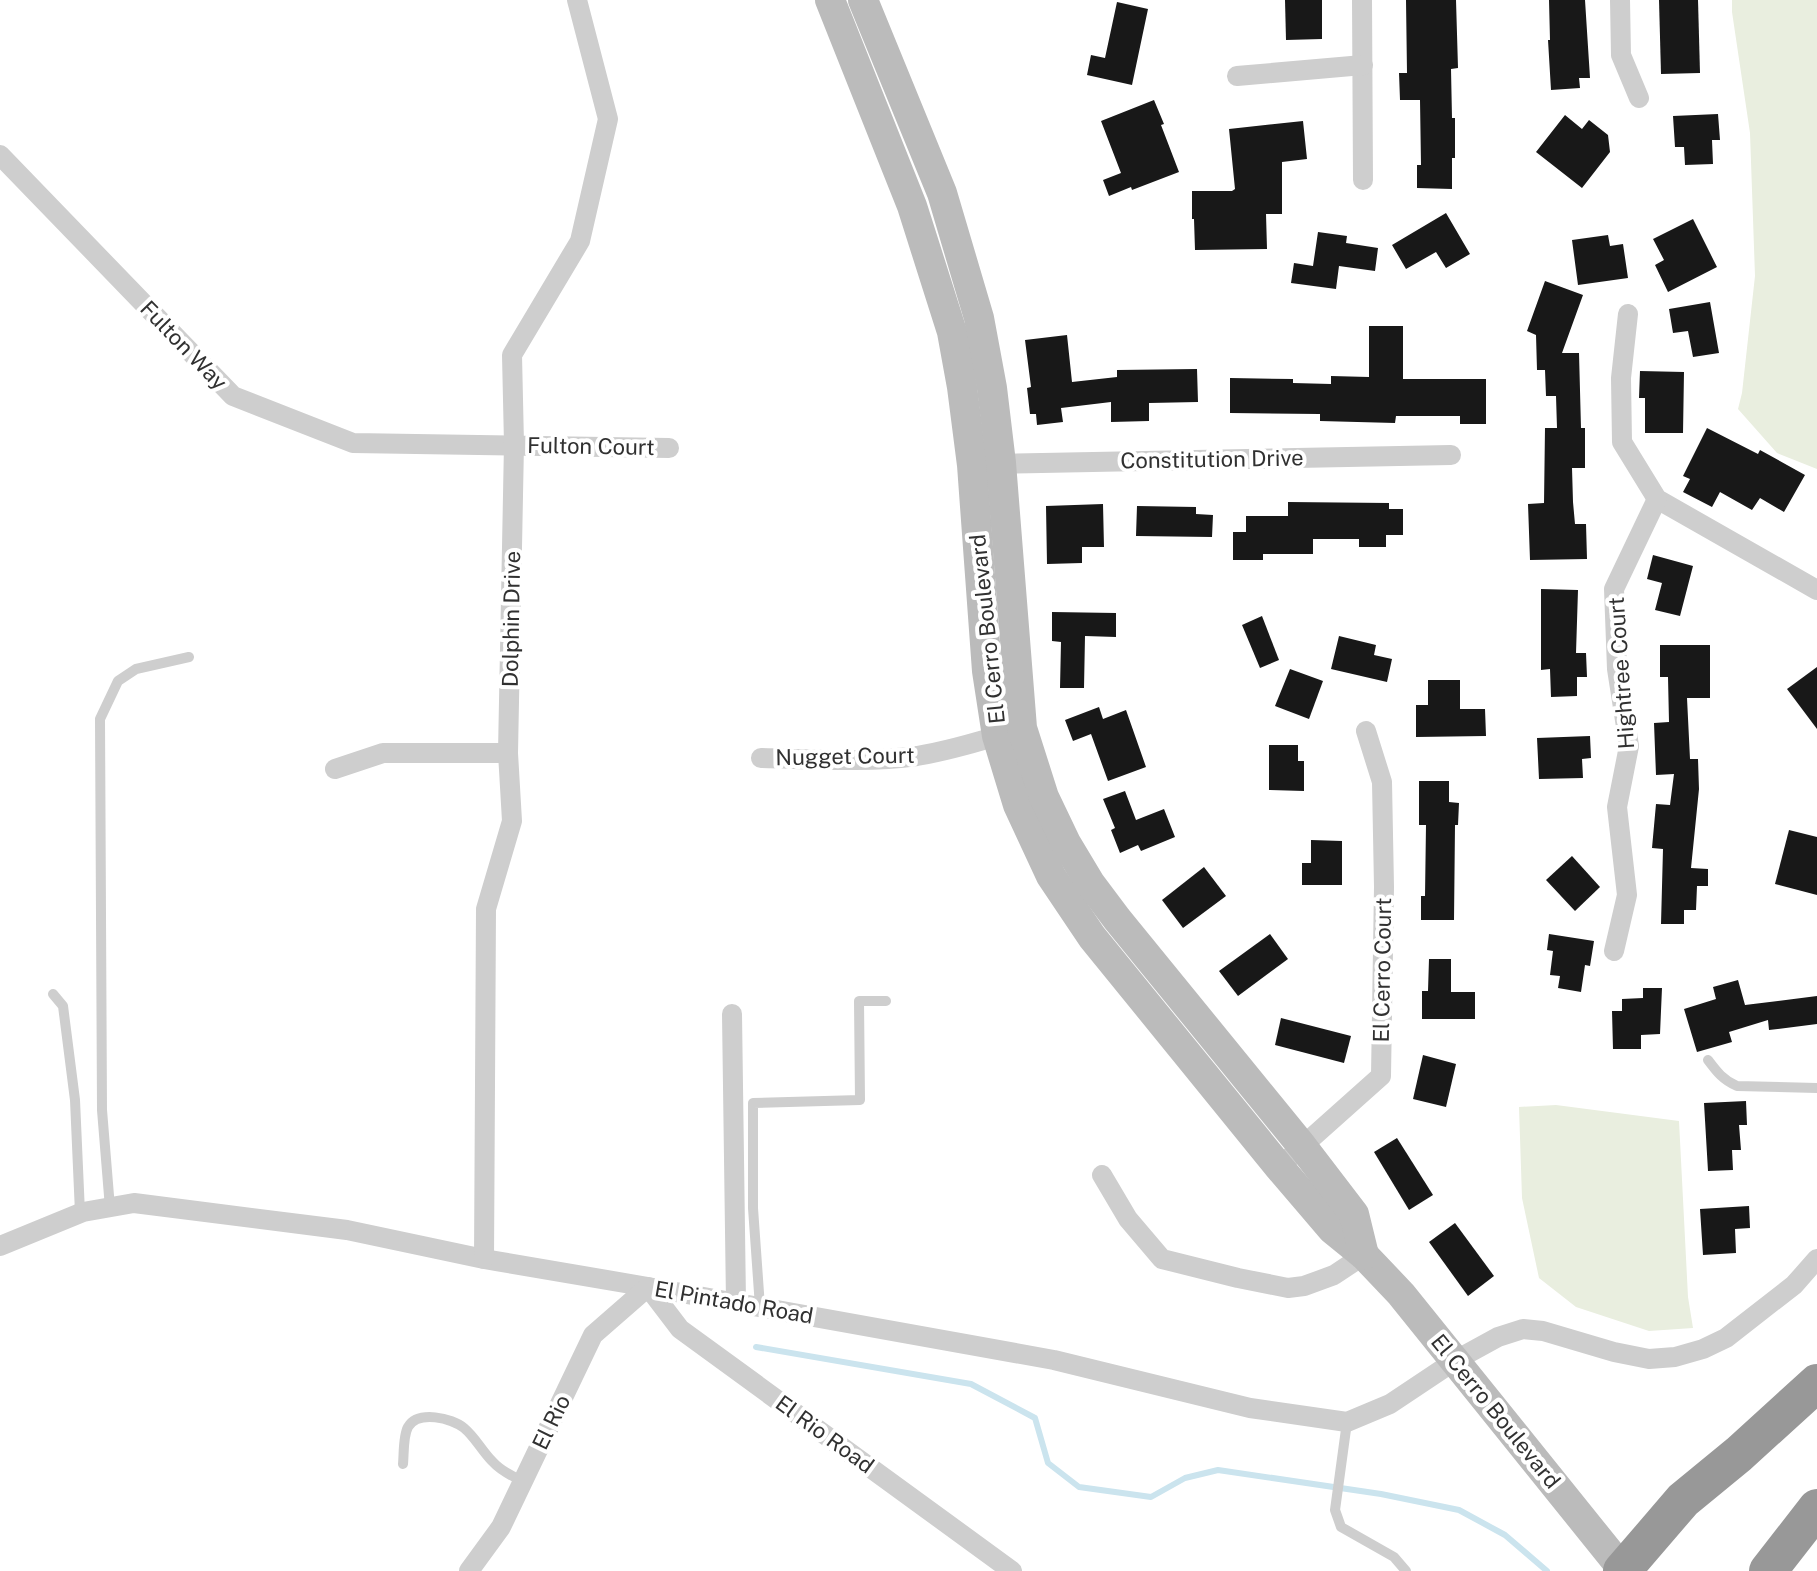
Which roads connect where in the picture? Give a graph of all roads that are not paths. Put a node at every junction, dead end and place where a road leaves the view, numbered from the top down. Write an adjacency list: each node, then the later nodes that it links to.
1 (577, 0): 12 (street, Dolphin Drive)
2 (830, 0): 15 (street, El Cerro Boulevard)
3 (863, 0): 15 (street, El Cerro Boulevard)
4 (1362, 0): 6 (street)
5 (1620, 0): 8 (street)
6 (1363, 65): 7 (street); 10 (street)
7 (1237, 76)
8 (1639, 98)
9 (0, 155): 12 (street, Fulton Way)
10 (1363, 180)
11 (1628, 314): 16 (street)
12 (514, 444): 13 (street, Fulton Court); 21 (street, Dolphin Drive)
13 (669, 448)
14 (1451, 455): 15 (street, Constitution Drive)
15 (987, 464): 20 (street, El Cerro Boulevard)
16 (1657, 499): 17 (street); 24 (street, Hightree Court)
17 (1817, 590)
18 (189, 657): 33 (lane)
19 (1366, 731): 30 (street, El Cerro Court)
20 (1010, 732): 22 (street, Nugget Court); 30 (street, El Cerro Boulevard); 31 (street, El Cerro Boulevard)
21 (508, 753): 23 (street); 37 (street, Dolphin Drive)
22 (761, 758)
23 (335, 769)
24 (1614, 951)
25 (53, 994): 34 (lane)
26 (886, 1001): 41 (lane)
27 (732, 1014): 40 (street)
28 (1708, 1060): 29 (lane)
29 (1817, 1088)
30 (1302, 1146): 31 (street, El Cerro Court); 36 (street, El Cerro Boulevard)
31 (1279, 1167): 36 (street, El Cerro Boulevard)
32 (1102, 1175): 36 (street)
33 (110, 1208): 34 (street, El Pintado Road); 37 (street, El Pintado Road)
34 (80, 1213): 35 (street, El Pintado Road)
35 (0, 1246)
36 (1364, 1255): 42 (street, El Cerro Boulevard)
37 (484, 1259): 39 (street, El Pintado Road)
38 (1817, 1259): 42 (street)
39 (648, 1287): 40 (street, El Pintado Road); 46 (street, El Rio); 50 (street, El Rio Road)
40 (736, 1302): 41 (street, El Pintado Road)
41 (760, 1307): 44 (street, El Pintado Road)
42 (1456, 1360): 44 (street); 48 (street, El Cerro Boulevard)
43 (1817, 1383): 48 (highway)
44 (1347, 1422): 51 (lane)
45 (403, 1464): 46 (lane)
46 (523, 1481): 49 (street, El Rio)
47 (1817, 1508): 52 (highway)
48 (1623, 1570)
49 (469, 1571)
50 (1012, 1571)
51 (1406, 1571)
52 (1768, 1571)

